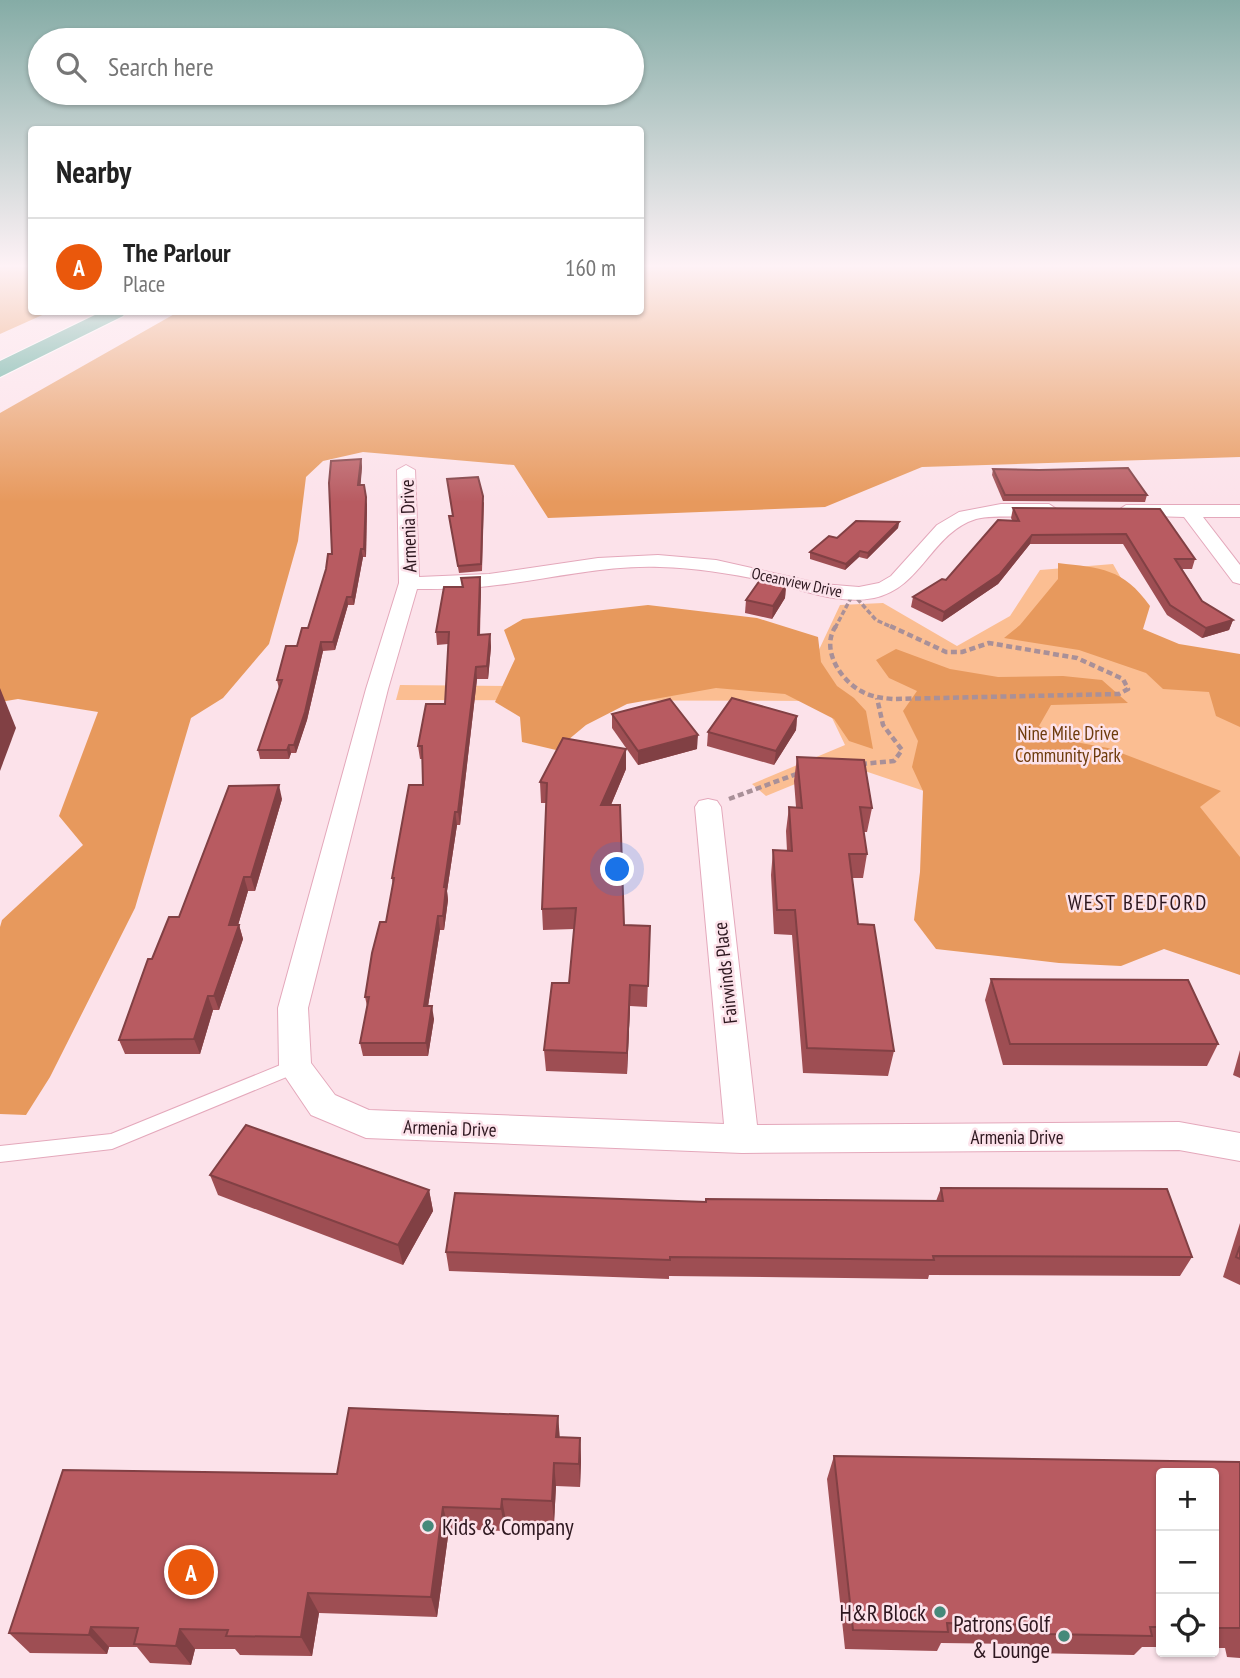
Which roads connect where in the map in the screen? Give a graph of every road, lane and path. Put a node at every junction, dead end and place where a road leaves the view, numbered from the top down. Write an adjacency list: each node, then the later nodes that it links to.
1 (27, 345): 3 (highway)
2 (49, 345): 4 (highway)
3 (0, 359)
4 (0, 370)
5 (406, 470): 11 (street, Armenia Drive)
6 (1070, 510): 12 (street, Oceanview Drive)
7 (1110, 511): 9 (street)
8 (1240, 511): 9 (street)
9 (1190, 512): 10 (street)
10 (1240, 579)
11 (410, 583): 12 (street, Oceanview Drive); 17 (street, Armenia Drive)
12 (853, 594): 13 (path); 13 (path)
13 (877, 698): 14 (path)
14 (858, 763)
15 (811, 768): 16 (path)
16 (708, 807): 18 (street, Fairwinds Place)
17 (295, 1066): 18 (street, Armenia Drive); 20 (lane)
18 (742, 1139): 19 (street, Armenia Drive)
19 (1240, 1147)
20 (0, 1154)

